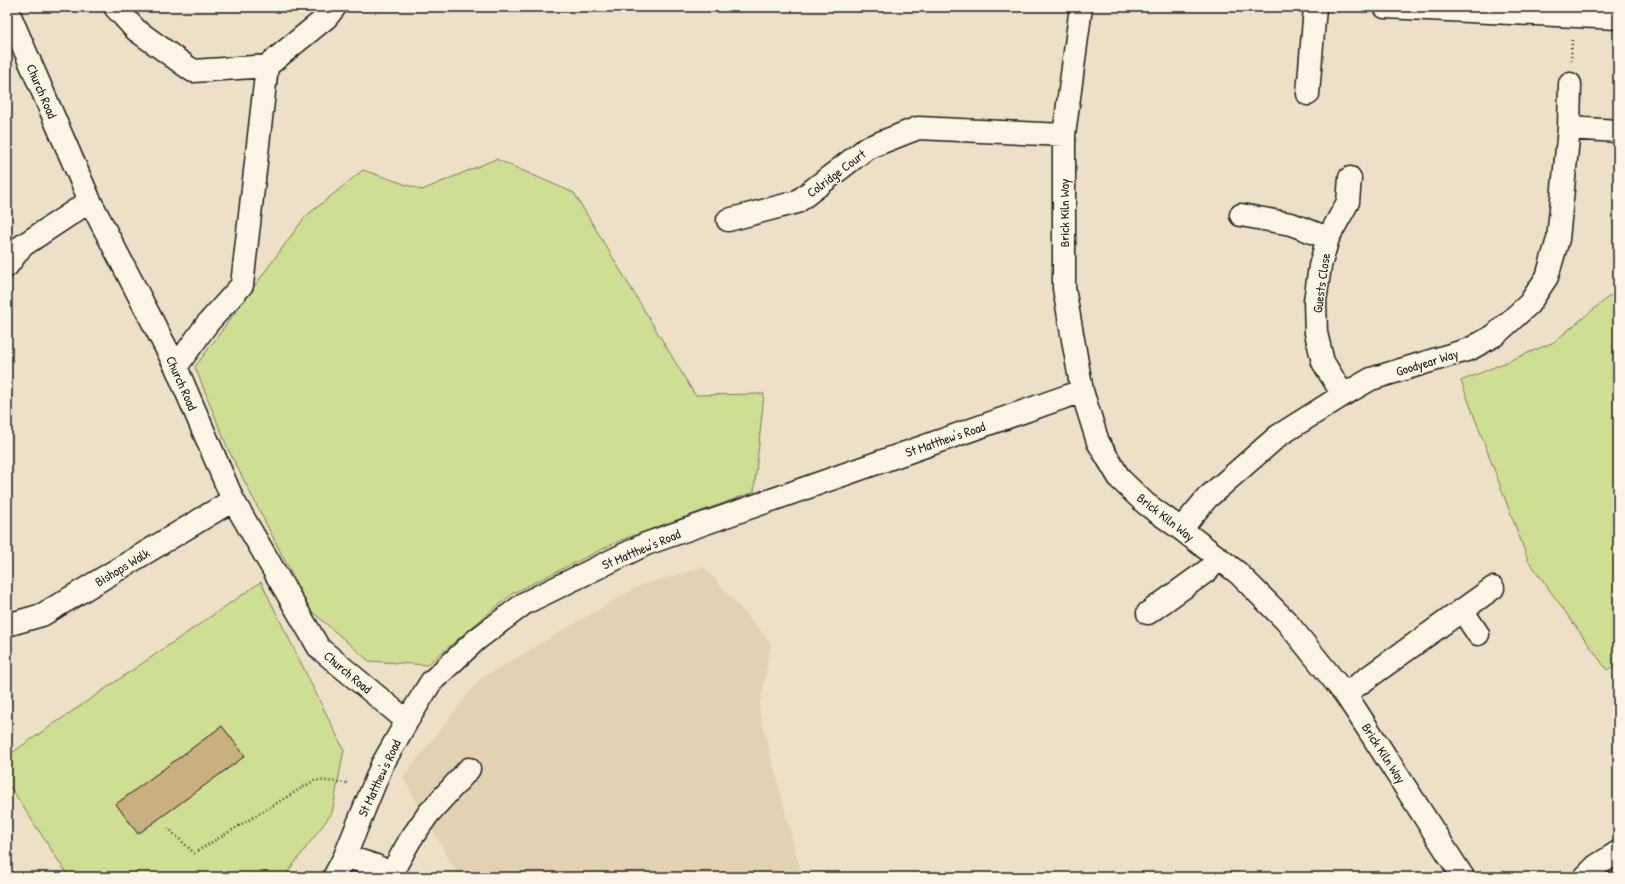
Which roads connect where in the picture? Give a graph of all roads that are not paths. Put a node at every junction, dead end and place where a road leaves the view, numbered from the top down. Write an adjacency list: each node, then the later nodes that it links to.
1 (115, 7): 8 (street)
2 (336, 7): 8 (street)
3 (1081, 7): 13 (street, Brick Kiln Way)
4 (1315, 7): 10 (street)
5 (1385, 7): 7 (street)
6 (7, 9): 15 (street, Church Road)
7 (1618, 18)
8 (267, 66): 20 (street)
9 (1570, 84): 11 (street, Goodyear Way)
10 (1308, 94)
11 (1568, 128): 12 (street); 22 (street, Goodyear Way)
12 (1618, 131)
13 (1064, 136): 17 (street, Colridge Court); 21 (street, Brick Kiln Way)
14 (1350, 178): 18 (street, Guests Close)
15 (90, 202): 19 (street); 20 (street, Church Road)
16 (1241, 215): 18 (street, Guests Close)
17 (728, 220)
18 (1328, 238): 22 (street, Guests Close)
19 (7, 266)
20 (176, 367): 23 (street, Church Road)
21 (1082, 391): 24 (street, Brick Kiln Way); 32 (street, St Matthew's Road)
22 (1343, 395): 24 (street, Goodyear Way)
23 (233, 500): 29 (street, Bishops Walk); 32 (street, Church Road)
24 (1181, 529): 25 (street, Brick Kiln Way)
25 (1219, 558): 28 (street); 31 (street, Brick Kiln Way)
26 (1493, 588): 27 (street)
27 (1462, 610): 30 (street); 31 (street)
28 (1148, 613)
29 (7, 625)
30 (1478, 634)
31 (1345, 694): 38 (street, Brick Kiln Way)
32 (407, 721): 35 (street, St Matthew's Road)
33 (469, 769): 36 (street)
34 (1618, 852): 39 (street)
35 (345, 856): 36 (street); 37 (street, St Matthew's Road)
36 (394, 875)
37 (334, 877)
38 (1463, 877)
39 (1585, 877)

